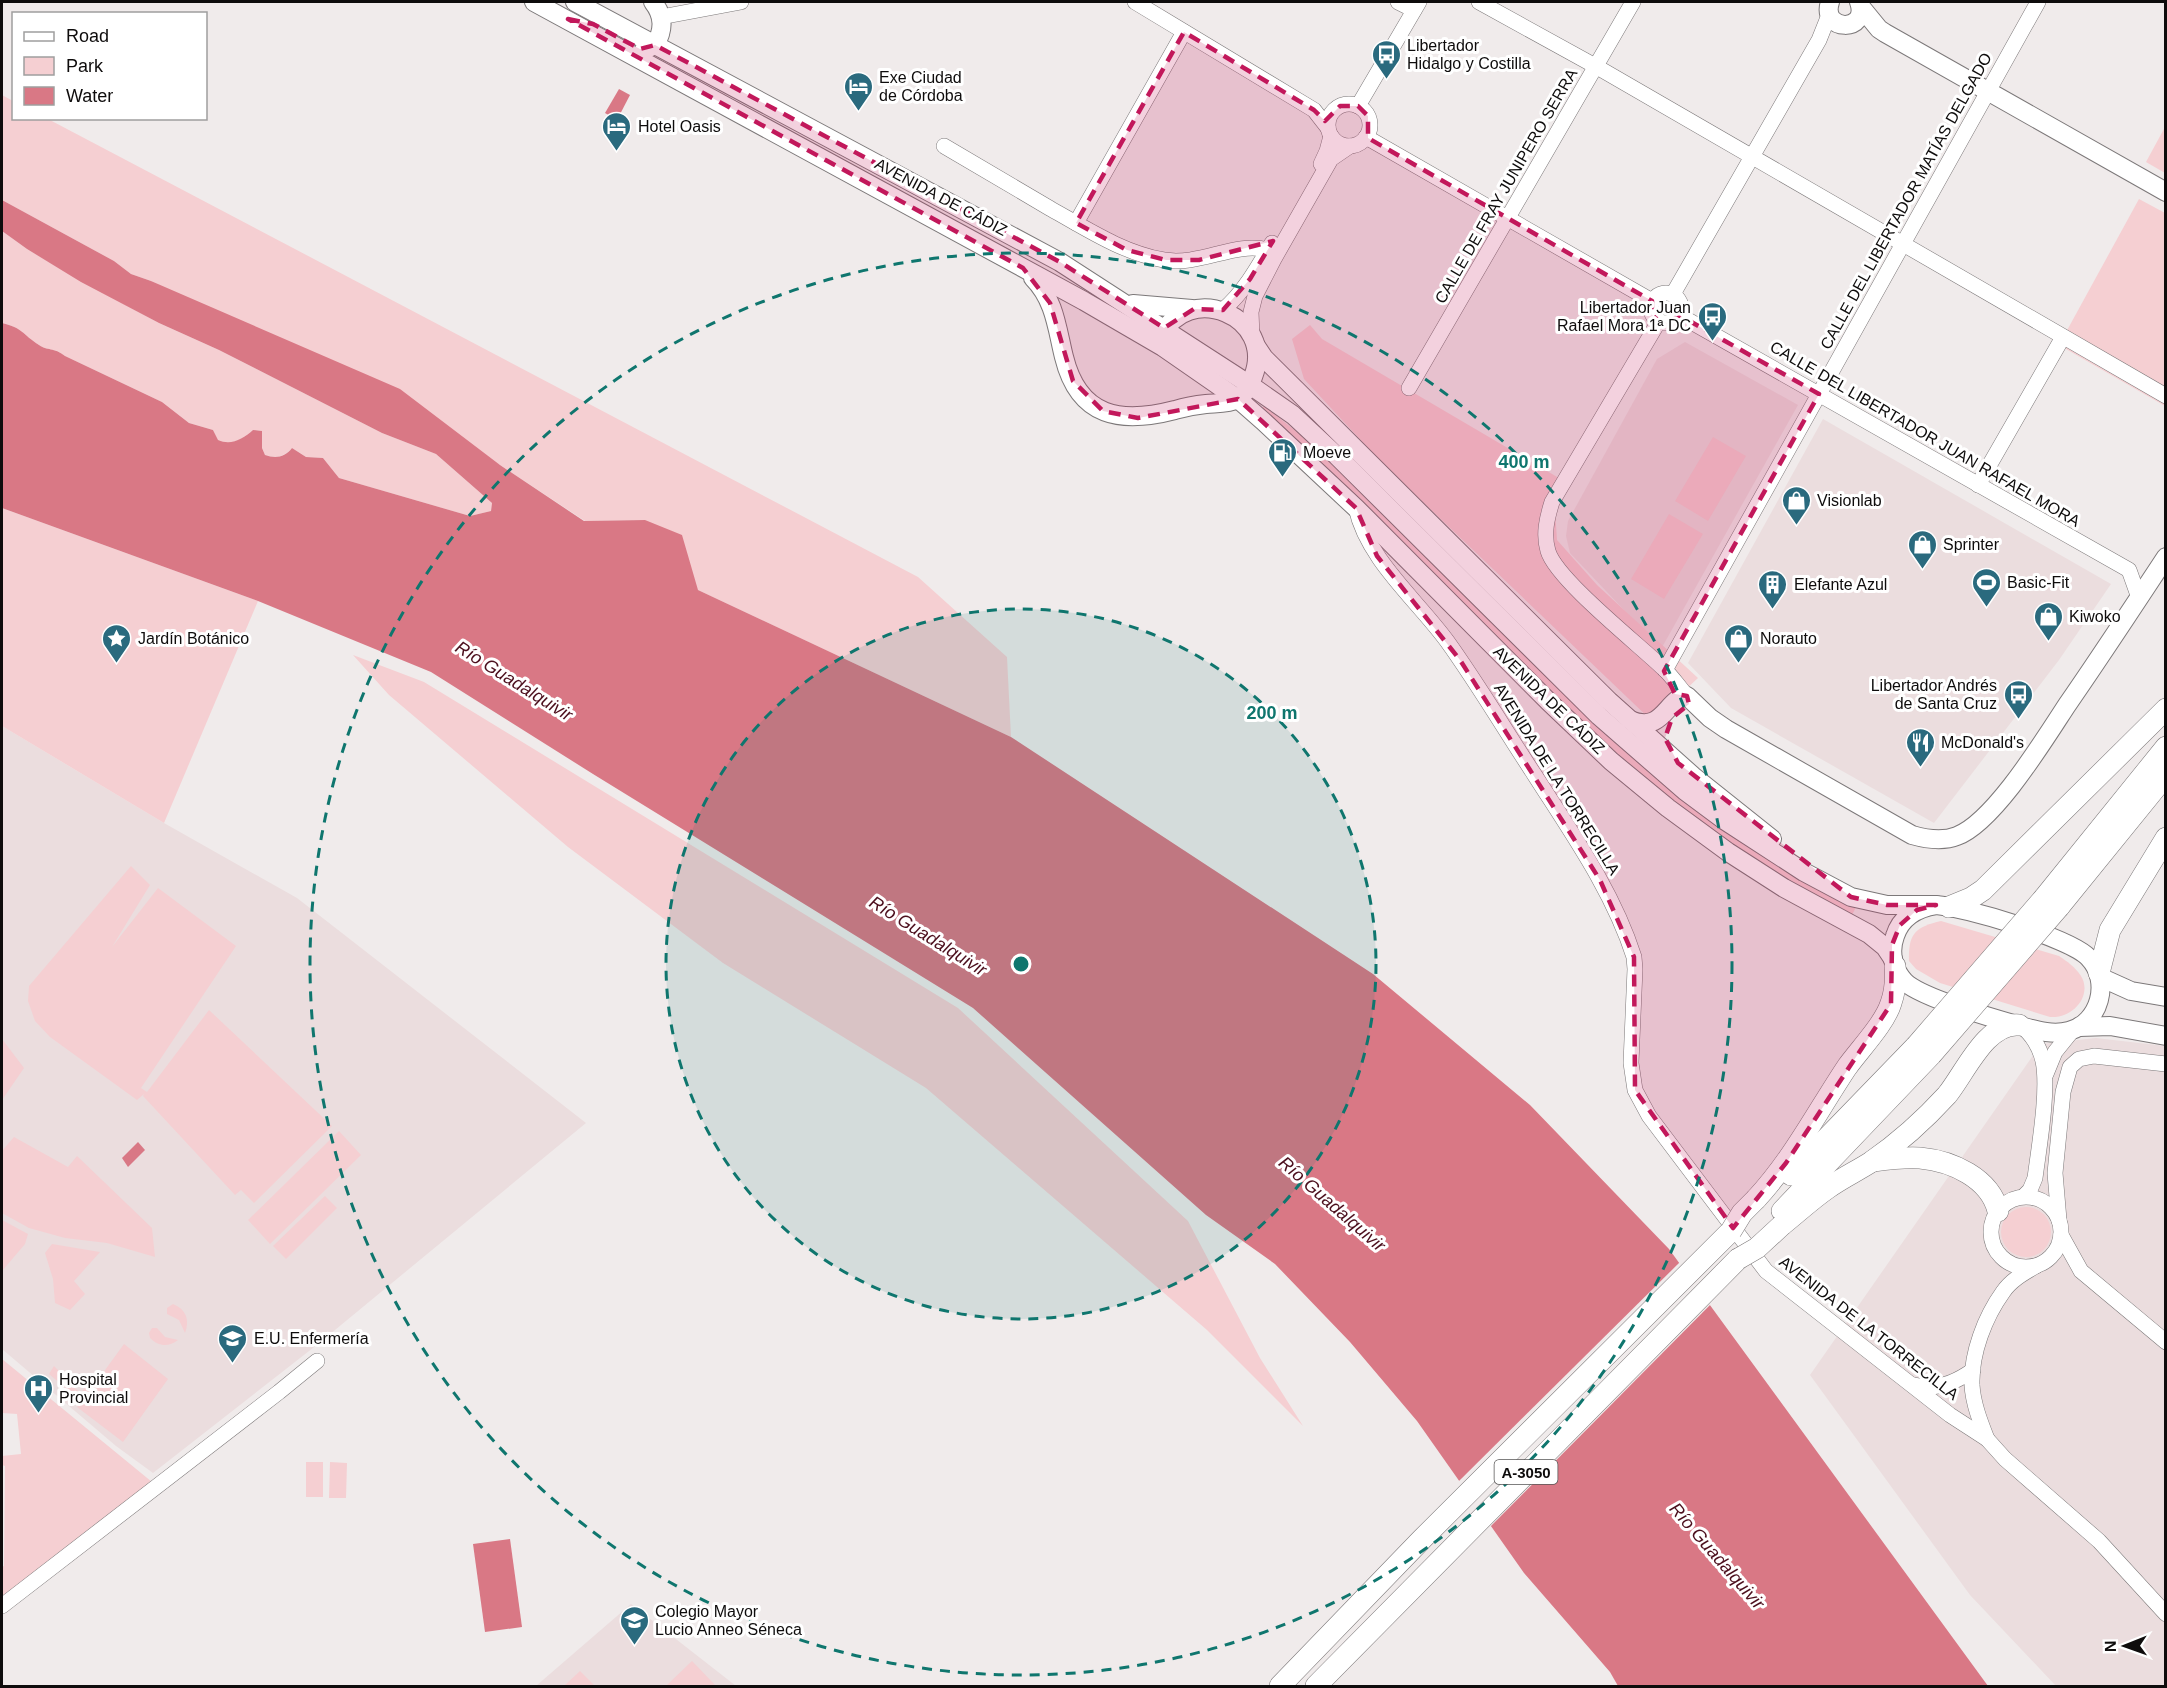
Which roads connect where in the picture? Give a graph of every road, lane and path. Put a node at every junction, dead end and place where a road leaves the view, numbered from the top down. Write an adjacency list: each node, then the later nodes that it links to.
1 (575, 2): 16 (main road, AVENIDA DE CÁDIZ)
2 (741, 2): 11 (street)
3 (1135, 2): 15 (street)
4 (1398, 2): 10 (street)
5 (1479, 2): 17 (street)
6 (1633, 2): 17 (street, CALLE DE FRAY JUNIPERO SERRA)
7 (2038, 2): 18 (street, CALLE DEL LIBERTADOR MATÍAS DELGADO)
8 (540, 3): 13 (main road, AVENIDA DE CÁDIZ)
9 (1860, 4): 12 (main road); 14 (main road)
10 (1417, 6): 19 (street)
11 (657, 9): 16 (main road)
12 (1834, 13): 14 (main road); 26 (street)
13 (568, 20): 16 (main road); 32 (main road, AVENIDA DE CÁDIZ)
14 (1879, 29): 18 (main road)
15 (1184, 32): 21 (street); 29 (street)
16 (655, 45): 35 (main road, AVENIDA DE CÁDIZ)
17 (1597, 67): 26 (street); 28 (street, CALLE DE FRAY JUNIPERO SERRA)
18 (1988, 91): 27 (main road); 30 (street, CALLE DEL LIBERTADOR MATÍAS DELGADO)
19 (1358, 106): 20 (street); 23 (street)
20 (1335, 109): 21 (street); 22 (street)
21 (1314, 110): 22 (street)
22 (1329, 132): 25 (street); 31 (street)
23 (1366, 137): 25 (street); 28 (street)
24 (944, 146): 29 (street)
25 (1350, 146): 42 (street)
26 (1753, 157): 30 (street); 33 (street)
27 (2166, 192)
28 (1508, 216): 34 (street); 44 (street, CALLE DE FRAY JUNIPERO SERRA)
29 (1076, 223): 31 (street)
30 (1903, 244): 40 (street); 45 (street, CALLE DEL LIBERTADOR MATÍAS DELGADO)
31 (1268, 250): 37 (street)
32 (1023, 268): 41 (main road, AVENIDA DE CÁDIZ); 47 (main road, AVENIDA DE CÁDIZ)
33 (1673, 294): 34 (street); 38 (street)
34 (1652, 301): 39 (street)
35 (1123, 302): 36 (main road); 41 (main road, AVENIDA DE CÁDIZ)
36 (1194, 309): 37 (main road); 41 (main road)
37 (1223, 310): 42 (main road)
38 (1679, 315): 39 (street); 45 (street, CALLE DEL LIBERTADOR JUAN RAFAEL MORA)
39 (1659, 321): 55 (street)
40 (2063, 337): 46 (street); 49 (street)
41 (1164, 338): 43 (main road, AVENIDA DE CÁDIZ); 47 (main road, AVENIDA DE CÁDIZ)
42 (1255, 349): 43 (main road); 48 (main road, AVENIDA DE CÁDIZ); 53 (main road, AVENIDA DE CÁDIZ)
43 (1250, 384): 47 (main road); 48 (main road, AVENIDA DE CÁDIZ)
44 (1409, 388)
45 (1819, 394): 49 (street, CALLE DEL LIBERTADOR JUAN RAFAEL MORA); 55 (street, CALLE DEL LIBERTADOR MATÍAS DELGADO)
46 (2166, 396)
47 (1238, 399): 50 (main road, AVENIDA DE CÁDIZ)
48 (1293, 415): 51 (main road, AVENIDA DE CÁDIZ)
49 (1978, 485): 54 (street, CALLE DEL LIBERTADOR JUAN RAFAEL MORA)
50 (1356, 508): 66 (main road, AVENIDA DE CÁDIZ); 88 (street, AVENIDA DE LA TORRECILLA)
51 (1410, 531): 53 (main road, AVENIDA DE CÁDIZ); 63 (main road, AVENIDA DE CÁDIZ)
52 (2166, 557): 54 (main road)
53 (1476, 569): 58 (main road, AVENIDA DE CÁDIZ)
54 (2139, 597): 56 (main road)
55 (1661, 666): 56 (street)
56 (1681, 703): 58 (main road); 60 (main road)
57 (2166, 709): 65 (highway)
58 (1629, 720): 60 (main road, AVENIDA DE CÁDIZ)
59 (2166, 747): 64 (highway)
60 (1678, 763): 63 (main road, AVENIDA DE CÁDIZ)
61 (2166, 776): 64 (highway)
62 (2166, 838): 67 (highway)
63 (1851, 897): 65 (main road, AVENIDA DE CÁDIZ)
64 (2051, 902): 79 (highway, bridge)
65 (1942, 906): 66 (main road); 67 (main road, AVENIDA DE CÁDIZ)
66 (1894, 963): 69 (main road, AVENIDA DE CÁDIZ); 79 (highway)
67 (2099, 975): 68 (main road); 70 (main road)
68 (2166, 997)
69 (2020, 1026): 70 (main road, AVENIDA DE CÁDIZ); 73 (street); 74 (highway)
70 (2075, 1029): 71 (main road); 73 (street)
71 (2166, 1036)
72 (2166, 1064): 80 (street)
73 (2044, 1086): 75 (street)
74 (1873, 1161): 78 (highway); 79 (highway)
75 (2035, 1178): 76 (street); 77 (street)
76 (2024, 1196): 77 (street); 78 (street)
77 (2043, 1201): 80 (street)
78 (1998, 1211): 81 (street)
79 (1769, 1212): 92 (highway, A-3050); 93 (highway, A-3050)
80 (2060, 1228): 82 (street); 83 (street)
81 (2001, 1256): 82 (street); 84 (street)
82 (2039, 1264): 83 (street); 84 (street)
83 (2081, 1271): 85 (street)
84 (2003, 1292): 87 (street)
85 (2166, 1342)
86 (317, 1361): 90 (street)
87 (1973, 1370): 88 (street); 89 (street)
88 (1914, 1385): 89 (street, AVENIDA DE LA TORRECILLA)
89 (1987, 1439): 91 (street, AVENIDA DE LA TORRECILLA)
90 (2, 1606)
91 (2166, 1614)
92 (1280, 1686)
93 (1316, 1686)

